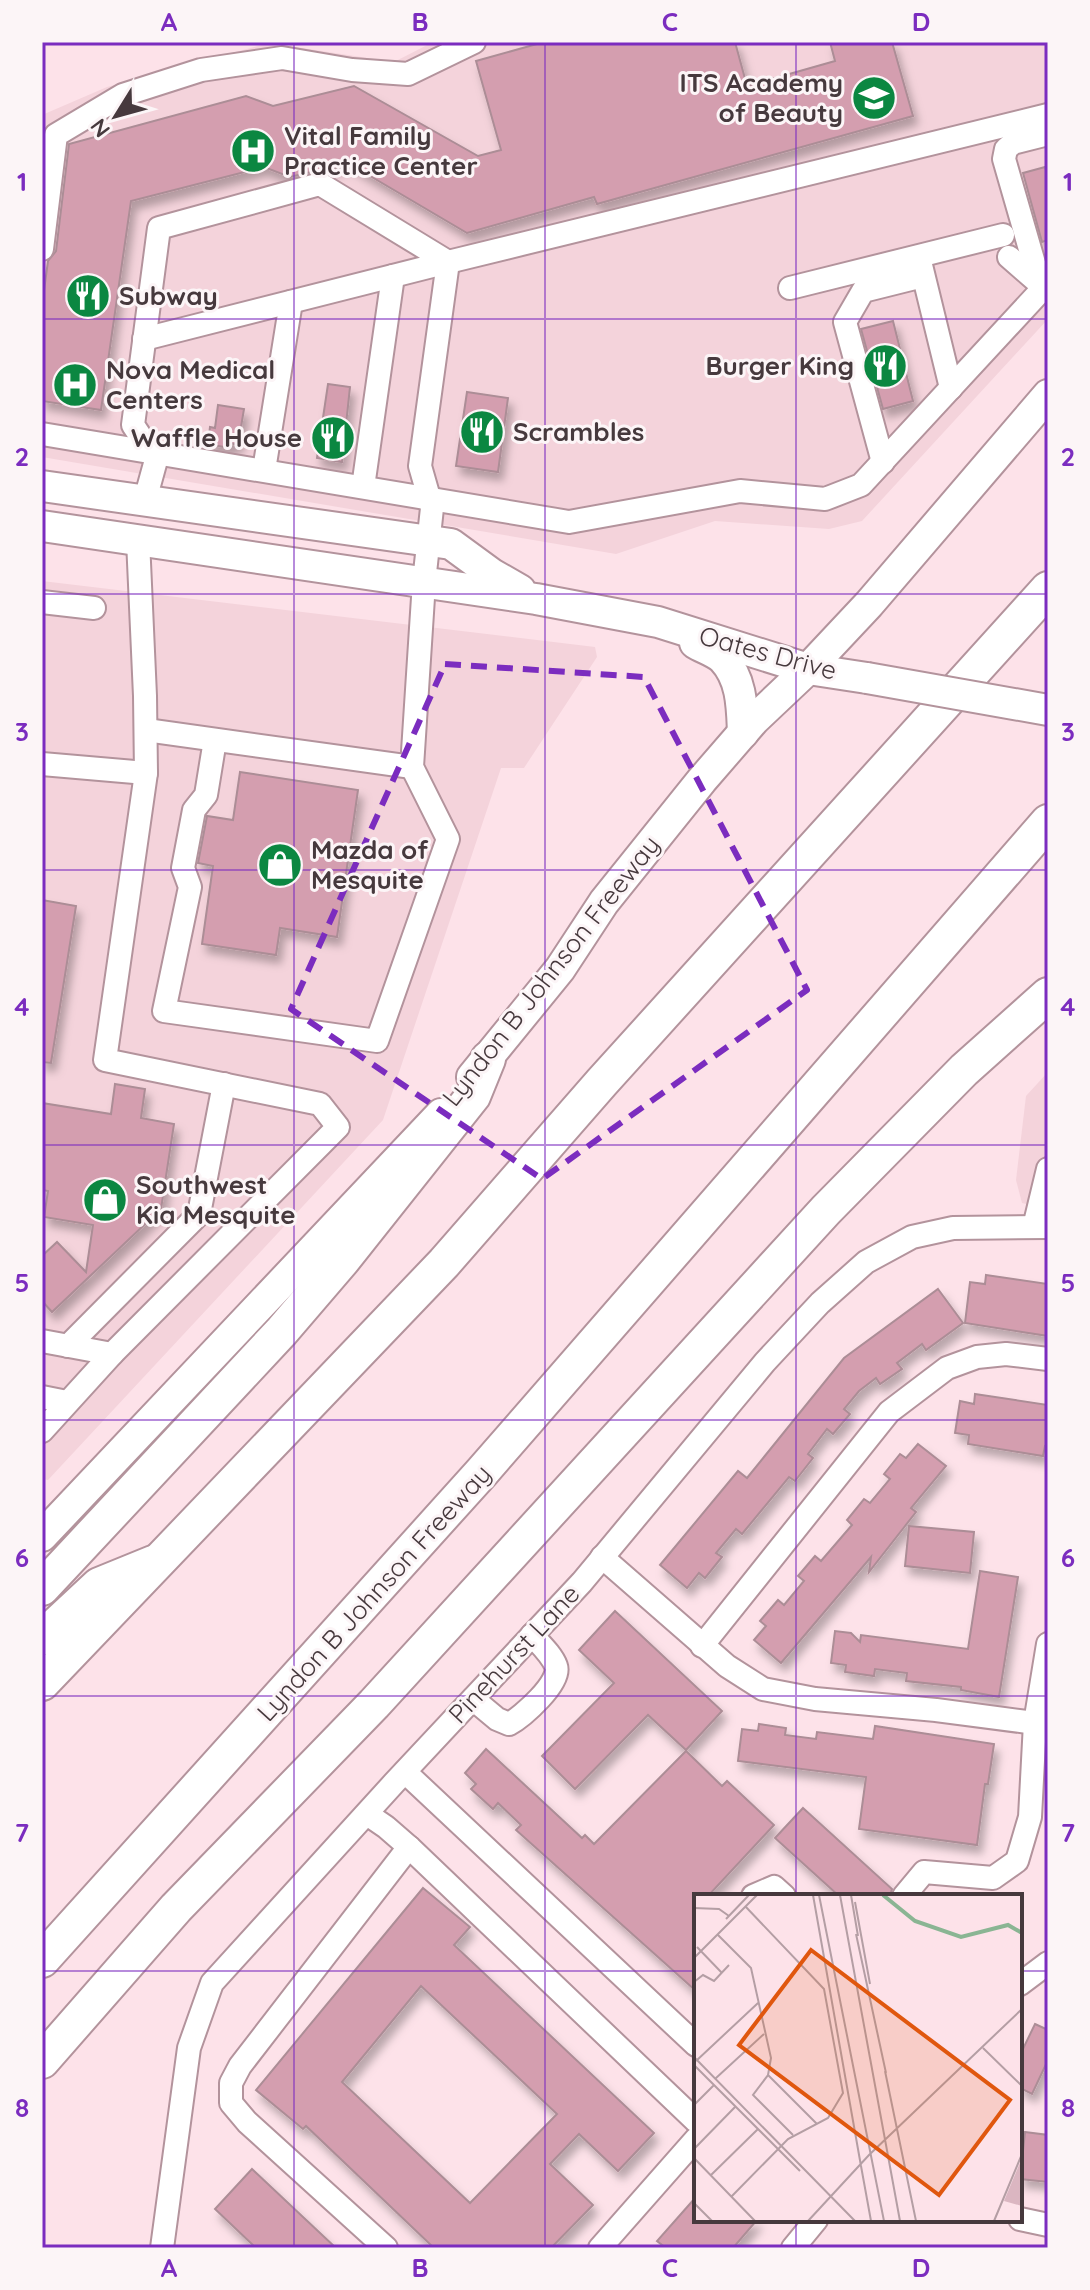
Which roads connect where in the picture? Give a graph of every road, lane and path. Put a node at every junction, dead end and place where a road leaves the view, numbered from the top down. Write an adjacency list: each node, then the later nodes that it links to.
1 (474, 42): 5 (street)
2 (1048, 115): 7 (street)
3 (1048, 134): 10 (street)
4 (1003, 235): 8 (street)
5 (42, 249)
6 (1009, 257): 10 (street)
7 (448, 262): 9 (street); 13 (street); 22 (street)
8 (921, 266): 11 (street); 14 (street); 18 (street)
9 (393, 276): 12 (street); 21 (street)
10 (1044, 285): 14 (street)
11 (790, 288)
12 (291, 302): 13 (street); 19 (street)
13 (144, 339): 17 (street)
14 (951, 388): 18 (street)
15 (1048, 395): 33 (main road, Lyndon B Johnson Freeway)
16 (42, 434): 17 (street)
17 (150, 451): 19 (street); 23 (street)
18 (883, 462): 22 (street)
19 (264, 470): 21 (street)
20 (42, 486): 23 (main road, Oates Drive)
21 (363, 487): 22 (street)
22 (430, 498): 26 (street)
23 (145, 500): 25 (main road); 26 (main road, Oates Drive)
24 (42, 526): 25 (main road, Oates Drive)
25 (138, 540): 27 (main road, Oates Drive); 35 (street)
26 (430, 541): 27 (street); 29 (main road, Oates Drive)
27 (424, 582): 29 (main road, Oates Drive); 39 (street)
28 (1048, 589): 56 (highway)
29 (536, 599): 32 (main road, Oates Drive)
30 (42, 602): 31 (street)
31 (94, 608)
32 (658, 622): 33 (main road, Oates Drive); 36 (main road)
33 (808, 669): 34 (main road, Oates Drive, bridge); 36 (main road, Lyndon B Johnson Freeway)
34 (1048, 710)
35 (146, 730): 37 (street); 40 (street)
36 (743, 733): 43 (main road, Lyndon B Johnson Freeway)
37 (215, 740): 39 (street); 39 (street)
38 (42, 764): 40 (street)
39 (412, 767)
40 (146, 773): 44 (street)
41 (1048, 822): 71 (highway, Lyndon B Johnson Freeway)
42 (1048, 995): 75 (highway)
43 (488, 1059): 54 (main road, Lyndon B Johnson Freeway); 57 (highway)
44 (224, 1084): 48 (street); 49 (street)
45 (1048, 1169): 46 (street)
46 (1041, 1227): 55 (street, Pinehurst Lane)
47 (42, 1341): 48 (street)
48 (68, 1346): 49 (street)
49 (112, 1354): 52 (street)
50 (1048, 1359): 61 (street)
51 (42, 1397): 52 (street)
52 (67, 1402): 53 (street)
53 (42, 1431)
54 (42, 1536)
55 (602, 1557): 58 (street, Pinehurst Lane); 61 (street)
56 (164, 1558): 59 (highway); 62 (highway)
57 (42, 1588)
58 (532, 1635): 63 (street, Pinehurst Lane); 63 (street)
59 (42, 1638)
60 (1048, 1644): 64 (street)
61 (702, 1646): 64 (street)
62 (42, 1683)
63 (473, 1699): 65 (street, Pinehurst Lane)
64 (1035, 1723): 70 (street)
65 (405, 1772): 66 (street, Pinehurst Lane); 74 (street)
66 (367, 1814): 67 (street); 81 (street, Pinehurst Lane)
67 (409, 1847): 76 (street); 82 (street)
68 (758, 1894): 69 (street)
69 (782, 1894)
70 (906, 1894)
71 (42, 1960)
72 (1048, 1963): 73 (street)
73 (1022, 1982)
74 (694, 2043)
75 (42, 2061)
76 (694, 2119)
77 (694, 2141): 83 (street)
78 (1022, 2219): 80 (street)
79 (814, 2222): 84 (street)
80 (1048, 2225)
81 (162, 2248)
82 (386, 2248)
83 (600, 2248)
84 (793, 2248)

